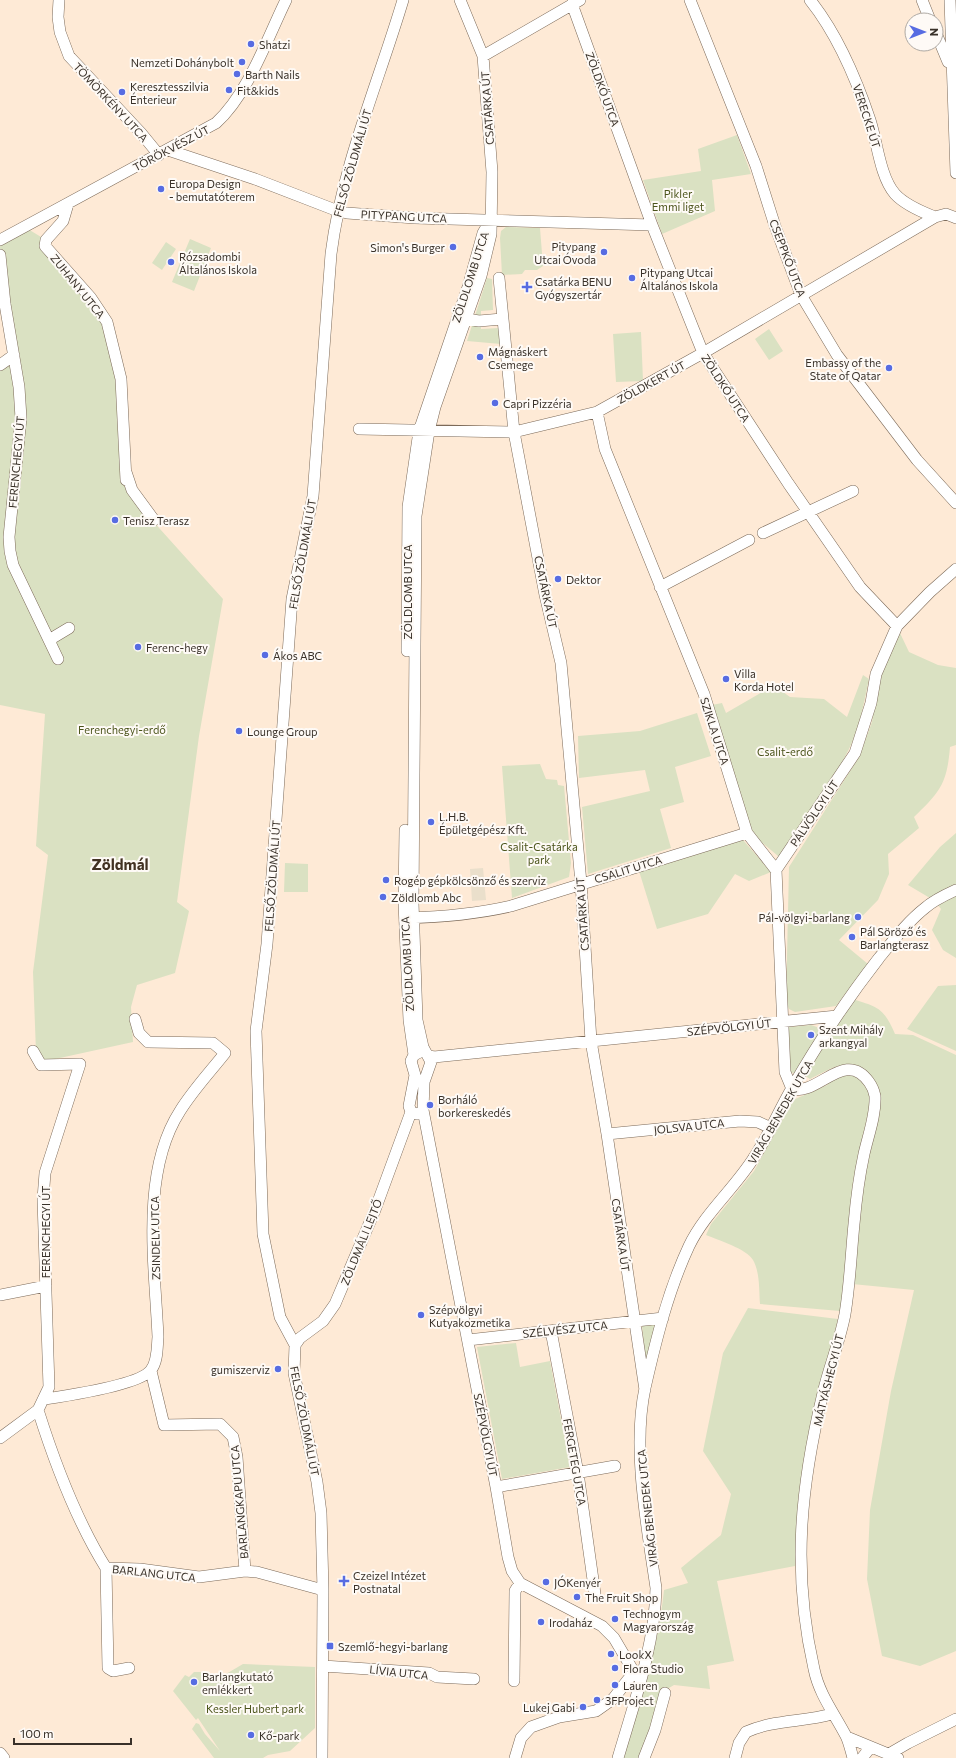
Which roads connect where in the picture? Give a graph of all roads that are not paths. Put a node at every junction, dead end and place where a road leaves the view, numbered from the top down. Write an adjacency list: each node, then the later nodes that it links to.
1 (59, 0): 14 (street, TÖMÖRKÉNY UTCA)
2 (286, 0): 14 (street, TÖRÖKVÉSZ ÚT)
3 (403, 0): 17 (street, FELSŐ ZÖLDMÁLI ÚT)
4 (460, 0): 12 (street, CSATÁRKA ÚT)
5 (690, 0): 25 (street, CSEPPKŐ UTCA)
6 (810, 0): 18 (street, VERECKE ÚT)
7 (922, 0): 10 (street)
8 (950, 0): 13 (street)
9 (576, 2): 12 (street); 21 (street, ZÖLDKŐ UTCA)
10 (927, 12)
11 (944, 52): 13 (street)
12 (482, 56): 20 (street, CSATÁRKA ÚT)
13 (951, 68): 15 (street)
14 (164, 153): 16 (street, TÖRÖKVÉSZ ÚT); 17 (street, PITYPANG UTCA)
15 (956, 174)
16 (68, 204): 22 (street, TÖRÖKVÉSZ ÚT); 39 (street, ZUHANY UTCA)
17 (338, 211): 20 (street, PITYPANG UTCA); 70 (street, FELSŐ ZÖLDMÁLI ÚT)
18 (935, 217): 19 (street); 25 (street, ZÖLDKERT ÚT)
19 (956, 219)
20 (490, 220): 21 (street, PITYPANG UTCA); 26 (street, ZÖLDLOMB UTCA); 28 (street, ZÖLDLOMB UTCA)
21 (652, 226): 29 (street, ZÖLDKŐ UTCA)
22 (0, 240)
23 (0, 255): 30 (street, FERENCHEGYI ÚT)
24 (499, 278): 27 (street, CSATÁRKA ÚT)
25 (801, 295): 29 (street, ZÖLDKERT ÚT); 37 (street, CSEPPKŐ UTCA)
26 (466, 318): 27 (street); 28 (street, ZÖLDLOMB UTCA)
27 (502, 319): 35 (street, CSATÁRKA ÚT)
28 (454, 339): 34 (street, ZÖLDLOMB UTCA)
29 (703, 353): 32 (street, ZÖLDKERT ÚT); 38 (street, ZÖLDKŐ UTCA)
30 (14, 355): 31 (street); 46 (street, FERENCHEGYI ÚT)
31 (0, 365)
32 (597, 412): 35 (street, ZÖLDKERT ÚT); 43 (street, SZIKLA UTCA)
33 (359, 429): 34 (street, ZÖLDKERT ÚT)
34 (424, 431): 35 (street, ZÖLDKERT ÚT); 52 (street, ZÖLDLOMB UTCA)
35 (514, 432): 50 (street, CSATÁRKA ÚT)
36 (853, 491): 38 (street)
37 (956, 503)
38 (808, 512): 40 (street); 44 (street, ZÖLDKŐ UTCA)
39 (154, 520)
40 (764, 533)
41 (749, 540): 43 (street)
42 (956, 569): 44 (street, PÁLVÖLGYI ÚT)
43 (660, 587): 48 (street, SZIKLA UTCA)
44 (897, 626): 49 (street, PÁLVÖLGYI ÚT)
45 (69, 628): 46 (street)
46 (49, 640): 47 (street, FERENCHEGYI ÚT)
47 (58, 659)
48 (747, 833): 49 (street, SZIKLA UTCA); 50 (street, CSALIT UTCA)
49 (776, 870): 55 (street)
50 (581, 883): 52 (street, CSALIT UTCA); 56 (street, CSATÁRKA ÚT)
51 (956, 890): 53 (street)
52 (409, 918): 58 (street, ZÖLDLOMB UTCA); 59 (street, ZÖLDLOMB UTCA)
53 (837, 1016): 55 (street, SZÉPVÖLGYI ÚT); 60 (street, VIRÁG BENEDEK UTCA)
54 (135, 1019): 71 (street, ZSINDELY UTCA)
55 (782, 1022): 56 (street, SZÉPVÖLGYI ÚT); 60 (street)
56 (590, 1041): 59 (street, SZÉPVÖLGYI ÚT); 63 (street, CSATÁRKA ÚT)
57 (33, 1051): 64 (street, FERENCHEGYI ÚT)
58 (414, 1055): 59 (street, SZÉPVÖLGYI ÚT); 61 (street, SZÉPVÖLGYI ÚT)
59 (429, 1058): 61 (street, SZÉPVÖLGYI ÚT)
60 (792, 1089): 62 (street, VIRÁG BENEDEK UTCA); 90 (street, MÁTYÁSHEGYI ÚT)
61 (417, 1112): 69 (street, SZÉPVÖLGYI ÚT); 70 (street, ZÖLDMÁLI LEJTŐ)
62 (770, 1128): 63 (street, JOLSVA UTCA); 66 (street, VIRÁG BENEDEK UTCA)
63 (607, 1134): 67 (street, CSATÁRKA ÚT)
64 (46, 1286): 65 (street); 73 (street, FERENCHEGYI ÚT)
65 (0, 1295)
66 (663, 1318): 67 (street, SZÉLVÉSZ UTCA); 72 (street, VIRÁG BENEDEK UTCA)
67 (634, 1322): 68 (street, SZÉLVÉSZ UTCA); 72 (street, CSATÁRKA ÚT)
68 (551, 1331): 69 (street, SZÉLVÉSZ UTCA); 77 (street, FERGETEG UTCA)
69 (468, 1340): 78 (street, SZÉPVÖLGYI ÚT)
70 (295, 1345): 82 (street, FELSŐ ZÖLDMÁLI ÚT)
71 (151, 1371): 73 (street); 80 (street, BARLANGKAPU UTCA)
72 (645, 1390): 86 (street, VIRÁG BENEDEK UTCA)
73 (45, 1399): 74 (street, FERENCHEGYI ÚT)
74 (38, 1410): 75 (street, FERENCHEGYI ÚT); 79 (street, BARLANG UTCA)
75 (0, 1438)
76 (615, 1466): 77 (street)
77 (578, 1473): 78 (street); 83 (street, FERGETEG UTCA)
78 (496, 1487): 81 (street, SZÉPVÖLGYI ÚT)
79 (106, 1568): 80 (street, BARLANG UTCA); 85 (street)
80 (245, 1570): 82 (street, BARLANG UTCA)
81 (520, 1583): 86 (street); 88 (street)
82 (323, 1590): 84 (street, FELSŐ ZÖLDMÁLI ÚT)
83 (595, 1594)
84 (323, 1666): 87 (street, LÍVIA UTCA); 97 (street, FELSŐ ZÖLDMÁLI ÚT)
85 (129, 1668)
86 (637, 1675): 98 (street); 99 (street, VIRÁG BENEDEK UTCA)
87 (474, 1679)
88 (514, 1681)
89 (665, 1693): 100 (street)
90 (832, 1714): 92 (street, MÁTYÁSHEGYI ÚT); 101 (street)
91 (956, 1719): 95 (street)
92 (847, 1737): 93 (street); 102 (street, MÁTYÁSHEGYI ÚT)
93 (870, 1748): 95 (street); 103 (street)
94 (0, 1753): 96 (street)
95 (894, 1756)
96 (4, 1758)
97 (322, 1758)
98 (515, 1758)
99 (618, 1758)
100 (644, 1758)
101 (735, 1758)
102 (853, 1758)
103 (862, 1758)

